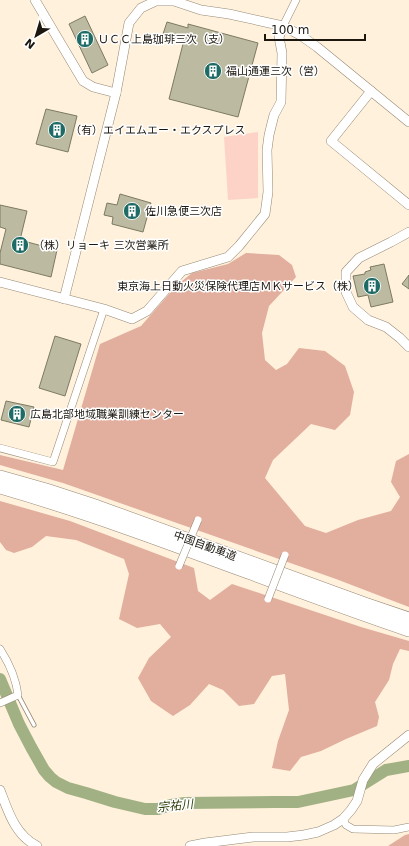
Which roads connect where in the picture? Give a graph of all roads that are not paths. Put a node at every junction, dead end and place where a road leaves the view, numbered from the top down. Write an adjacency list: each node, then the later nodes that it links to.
1 (35, 0): 5 (street)
2 (296, 0): 3 (street)
3 (283, 26): 4 (street); 5 (street); 11 (street)
4 (372, 91): 6 (street); 7 (street)
5 (116, 93): 10 (street)
6 (409, 122)
7 (409, 205)
8 (409, 232): 12 (street)
9 (0, 282): 10 (street)
10 (64, 299): 11 (street)
11 (104, 309): 13 (street)
12 (409, 348)
13 (0, 448)
14 (0, 476): 20 (highway, 中国自動車道)
15 (0, 487): 21 (highway, 中国自動車道)
16 (198, 520): 18 (street, bridge)
17 (285, 555): 19 (street, bridge)
18 (179, 566)
19 (268, 599)
20 (409, 619)
21 (409, 630)
22 (0, 649): 23 (street)
23 (14, 697): 24 (street); 25 (lane)
24 (0, 703)
25 (34, 725)
26 (409, 735): 28 (street)
27 (0, 790): 30 (street)
28 (343, 819): 29 (street); 31 (street)
29 (409, 827)
30 (37, 846)
31 (190, 846)

